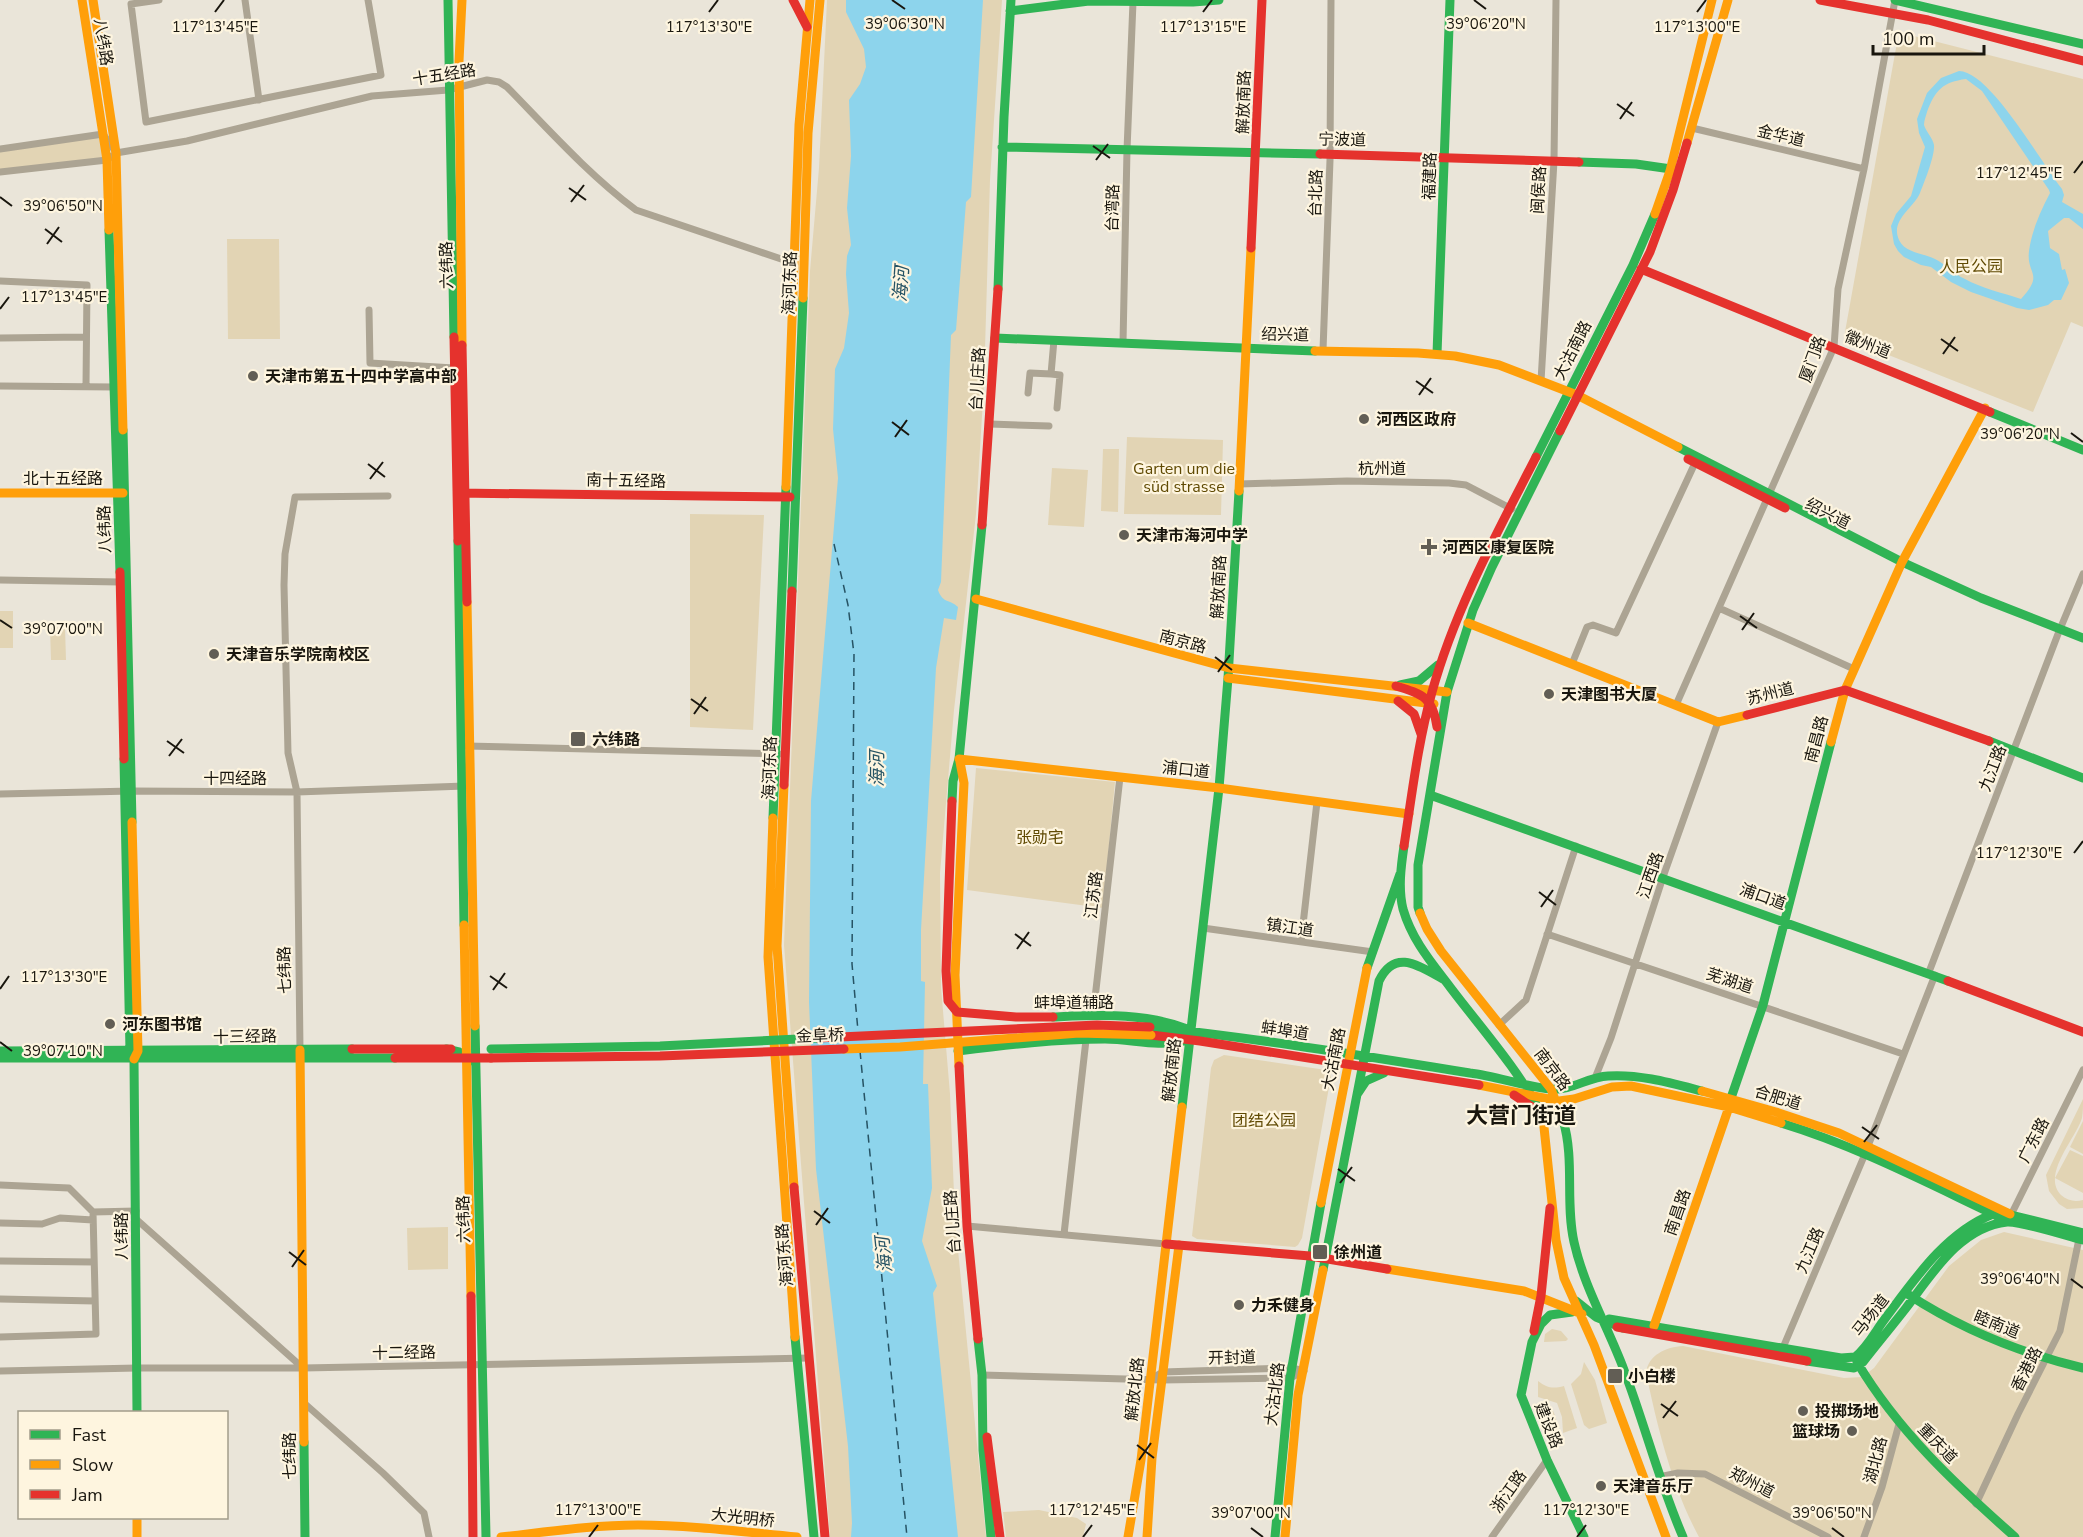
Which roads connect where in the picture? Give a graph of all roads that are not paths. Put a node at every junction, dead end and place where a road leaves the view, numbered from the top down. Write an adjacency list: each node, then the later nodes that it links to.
1 (82, 0): 31 (main road, 八纬路)
2 (93, 0): 35 (main road, 八纬路)
3 (157, 0): 29 (street)
4 (245, 0): 29 (street)
5 (368, 0): 29 (street)
6 (448, 0): 28 (main road, 六纬路)
7 (462, 0): 27 (main road, 六纬路)
8 (793, 0): 24 (main road)
9 (810, 0): 24 (main road, 海河东路)
10 (820, 0): 77 (main road, 海河东路)
11 (1011, 0): 22 (main road, 台儿庄路)
12 (1219, 0): 21 (main road)
13 (1262, 0): 36 (main road, 解放南路)
14 (1331, 0): 37 (street, 台北路)
15 (1450, 0): 38 (main road, 福建路)
16 (1556, 0): 40 (street, 闽侯路)
17 (1712, 0): 42 (main road, 大沽南路)
18 (1728, 0): 30 (main road, 大沽南路)
19 (1820, 0): 23 (main road)
20 (1895, 0): 23 (street, 厦门路); 25 (main road)
21 (1133, 2): 22 (main road); 34 (street, 台湾路)
22 (1011, 11): 32 (main road, 台儿庄路)
23 (1893, 13): 26 (main road); 41 (street, 厦门路)
24 (808, 28): 44 (main road, 海河东路)
25 (2083, 44)
26 (2083, 61)
27 (459, 88): 28 (street, 十五经路); 44 (street, 十五经路); 74 (main road, 六纬路)
28 (448, 90): 35 (street, 十五经路); 57 (main road, 六纬路)
29 (259, 100)
30 (1692, 128): 41 (street, 金华道); 42 (main road, 大沽南路)
31 (103, 134): 33 (street); 35 (street); 39 (main road, 八纬路)
32 (1002, 147): 34 (main road, 宁波道); 50 (main road, 台儿庄路)
33 (0, 149)
34 (1127, 150): 36 (main road, 宁波道); 52 (street, 台湾路)
35 (117, 153): 39 (street, 十五经路); 73 (main road, 八纬路)
36 (1256, 153): 37 (main road, 宁波道); 54 (main road, 解放南路)
37 (1330, 154): 38 (main road, 宁波道); 55 (street, 台北路)
38 (1445, 158): 40 (main road, 宁波道); 56 (main road, 福建路)
39 (107, 160): 43 (street, 十五经路); 62 (main road, 八纬路)
40 (1554, 161): 42 (main road, 宁波道); 59 (street, 闽侯路)
41 (1864, 169): 53 (street, 厦门路)
42 (1675, 170): 45 (main road, 大沽南路); 64 (main road, 大沽南路)
43 (0, 172)
44 (793, 263): 76 (main road, 海河东路)
45 (1641, 269): 53 (main road, 徽州道); 64 (main road, 大沽南路)
46 (0, 280): 48 (street)
47 (369, 310): 57 (street)
48 (85, 337): 49 (street); 61 (street)
49 (0, 338)
50 (995, 338): 51 (main road, 绍兴道); 67 (main road, 台儿庄路)
51 (1054, 340): 52 (main road, 绍兴道); 58 (street)
52 (1123, 343): 54 (main road, 绍兴道)
53 (1834, 347): 66 (main road, 徽州道); 78 (street, 厦门路)
54 (1247, 349): 55 (main road, 绍兴道); 71 (main road, 解放南路)
55 (1323, 350): 56 (main road, 绍兴道)
56 (1437, 354): 59 (main road, 绍兴道)
57 (454, 368): 74 (main road, 六纬路)
58 (1051, 374): 63 (street); 65 (street)
59 (1540, 381): 64 (main road, 绍兴道)
60 (0, 386): 61 (street)
61 (86, 387): 62 (street)
62 (115, 387): 73 (main road, 八纬路)
63 (1028, 393)
64 (1573, 396): 70 (main road, 绍兴道); 78 (main road, 绍兴道); 79 (main road, 大沽南路)
65 (1057, 408)
66 (1985, 408): 69 (main road, 徽州道); 80 (main road, 南昌路)
67 (990, 424): 68 (street); 84 (main road, 台儿庄路)
68 (1049, 426)
69 (2083, 450)
70 (1695, 463): 78 (main road, 绍兴道); 91 (street)
71 (1239, 484): 79 (street, 杭州道); 94 (main road, 解放南路)
72 (0, 493): 73 (main road, 北十五经路)
73 (122, 493): 83 (main road, 八纬路); 113 (main road, 八纬路)
74 (460, 493): 76 (main road, 南十五经路); 105 (main road, 六纬路)
75 (388, 496): 114 (street, 七纬路)
76 (785, 497): 77 (main road, 南十五经路); 107 (main road, 海河东路)
77 (796, 497): 107 (main road, 海河东路)
78 (1769, 497): 80 (main road, 绍兴道); 85 (street, 厦门路)
79 (1515, 511): 86 (main road, 大沽南路); 90 (main road, 大沽南路)
80 (1900, 565): 87 (main road, 绍兴道); 93 (main road, 南昌路)
81 (2083, 574): 87 (street, 九江路)
82 (0, 580): 83 (street)
83 (120, 582): 113 (main road, 八纬路)
84 (976, 599): 94 (main road, 南京路); 108 (main road, 台儿庄路)
85 (1719, 608): 93 (street); 100 (street, 厦门路)
86 (1468, 623): 91 (main road); 92 (main road, 大沽南路)
87 (2059, 631): 88 (main road, 绍兴道); 89 (main road, 绍兴道); 106 (street, 九江路)
88 (2083, 638)
89 (2083, 644)
90 (1441, 660): 95 (main road); 98 (main road, 大沽南路)
91 (1572, 664): 100 (main road)
92 (1454, 668): 97 (main road, 大沽南路); 98 (main road)
93 (1854, 669): 96 (main road, 南昌路)
94 (1228, 673): 95 (main road, 南京路); 99 (main road, 南京路); 112 (main road, 解放南路)
95 (1396, 686): 98 (main road, 南京路)
96 (1845, 690): 102 (main road, 苏州道); 106 (main road); 122 (main road, 南昌路)
97 (1447, 692): 98 (main road, 南京路); 101 (main road, 南京路)
98 (1430, 696): 99 (main road, 南京路); 101 (main road, 南京路); 103 (main road, 南京路); 104 (main road)
99 (1393, 698): 103 (main road)
100 (1676, 705): 102 (main road)
101 (1445, 706): 104 (main road, 南京路)
102 (1718, 722): 121 (street, 江西路)
103 (1422, 740): 118 (main road, 南京路)
104 (1439, 743): 116 (main road, 南京路)
105 (466, 746): 107 (street); 111 (main road, 六纬路)
106 (2013, 750): 110 (main road); 128 (street, 九江路)
107 (780, 754): 192 (main road, 海河东路); 193 (main road, 海河东路)
108 (959, 759): 109 (main road, 浦口道); 131 (main road, 台儿庄路)
109 (1120, 777): 112 (main road, 浦口道); 132 (street, 江苏路)
110 (2083, 778)
111 (466, 786): 114 (street, 十四经路); 144 (main road, 六纬路)
112 (1219, 788): 117 (main road, 浦口道); 123 (main road, 解放南路)
113 (129, 792): 114 (street, 十四经路); 115 (street, 十四经路); 143 (main road, 八纬路)
114 (297, 792): 140 (street, 七纬路)
115 (0, 794)
116 (1430, 795): 119 (main road, 浦口道); 133 (main road, 南京路)
117 (1317, 801): 118 (main road, 浦口道); 125 (street)
118 (1409, 814): 120 (main road, 南京路)
119 (1576, 846): 121 (main road, 浦口道); 124 (street)
120 (1401, 872): 126 (main road, 大沽南路); 129 (main road, 南京路)
121 (1663, 877): 122 (main road, 浦口道); 127 (street, 江西路)
122 (1785, 920): 128 (main road, 浦口道); 130 (main road, 南昌路)
123 (1203, 928): 125 (street, 镇江道); 136 (main road, 解放南路)
124 (1547, 934): 127 (street, 芜湖道); 133 (street)
125 (1301, 942): 126 (street, 镇江道)
126 (1373, 952): 145 (main road, 大沽南路)
127 (1635, 963): 130 (street, 芜湖道); 155 (street, 江西路)
128 (1932, 974): 135 (main road, 浦口道); 142 (street, 九江路)
129 (1444, 980): 146 (main road, 大沽南路); 156 (main road, 南京路)
130 (1763, 1005): 142 (street, 芜湖道); 162 (main road, 南昌路)
131 (957, 1012): 132 (main road, 蚌埠道辅路); 139 (main road, 台儿庄路)
132 (1093, 1016): 136 (main road, 蚌埠道辅路)
133 (1499, 1025): 158 (main road, 南京路)
134 (1151, 1031): 136 (main road, 蚌埠道); 141 (main road, 金阜桥, bridge)
135 (2083, 1032)
136 (1192, 1037): 137 (main road, 蚌埠道); 145 (main road, 蚌埠道); 149 (main road, 蚌埠道); 175 (main road, 解放南路)
137 (1086, 1040): 139 (main road, 蚌埠道); 173 (street)
138 (0, 1051): 143 (main road, 十三经路)
139 (958, 1051): 172 (main road, 台儿庄路)
140 (300, 1053): 143 (main road, 十三经路); 143 (main road, 十三经路); 144 (main road, 十三经路); 144 (main road, 十三经路); 198 (main road, 七纬路)
141 (491, 1053): 144 (main road, 十三经路); 154 (main road)
142 (1903, 1054): 164 (street, 九江路)
143 (135, 1055): 148 (main road, 十三经路); 153 (main road, 八纬路)
144 (470, 1055): 154 (main road, 六纬路); 196 (main road, 六纬路)
145 (1349, 1055): 146 (main road, 蚌埠道); 149 (main road, 大沽南路)
146 (1363, 1057): 150 (main road, 大沽南路); 156 (main road, 蚌埠道)
147 (0, 1058): 148 (main road, 十三经路)
148 (112, 1059): 153 (main road)
149 (1347, 1066): 150 (main road, 蚌埠道); 177 (main road, 大沽南路)
150 (1361, 1068): 152 (main road, 蚌埠道); 160 (main road, 大沽南路)
151 (2083, 1070): 170 (street, 广东路)
152 (1386, 1072): 157 (main road, 蚌埠道); 160 (main road)
153 (134, 1076): 168 (main road, 八纬路)
154 (476, 1078): 196 (main road, 六纬路)
155 (1595, 1078): 158 (main road, 合肥道); 162 (main road, 合肥道)
156 (1521, 1082): 158 (main road, 合肥道); 159 (main road, 南京路)
157 (1501, 1089): 159 (main road, 蚌埠道); 163 (main road)
158 (1551, 1089): 161 (main road, 南京路)
159 (1532, 1097): 161 (main road, 蚌埠道); 163 (main road, 南京路)
160 (1355, 1100): 178 (main road, 大沽南路)
161 (1559, 1101): 162 (main road, 合肥道); 187 (main road, 南京路)
162 (1730, 1103): 164 (main road, 合肥道); 188 (main road, 南昌路)
163 (1544, 1124): 166 (main road, 南京路)
164 (1866, 1150): 167 (main road, 合肥道); 170 (main road, 合肥道); 191 (street, 九江路)
165 (0, 1185): 169 (street)
166 (1552, 1194): 181 (main road, 南京路); 183 (main road)
167 (1991, 1214): 170 (main road, 合肥道); 182 (main road, 马场道)
168 (136, 1215): 169 (street); 197 (main road, 八纬路); 198 (street)
169 (93, 1216): 171 (street); 180 (street)
170 (2010, 1218): 174 (main road, 马场道); 182 (main road, 马场道)
171 (0, 1223)
172 (967, 1226): 173 (street); 203 (main road, 台儿庄路)
173 (1064, 1234): 175 (street)
174 (2082, 1237): 194 (street, 香港路)
175 (1166, 1244): 176 (main road); 205 (main road, 解放北路)
176 (1179, 1245): 177 (main road); 204 (main road, 解放北路)
177 (1310, 1256): 178 (main road); 202 (main road, 大沽北路)
178 (1325, 1258): 183 (main road); 201 (main road, 大沽北路)
179 (0, 1261): 180 (street)
180 (94, 1262): 185 (street)
181 (1570, 1293): 186 (main road, 南京路); 187 (main road)
182 (1910, 1295): 194 (main road, 睦南道); 195 (main road, 马场道)
183 (1540, 1296): 186 (main road); 190 (main road)
184 (0, 1299): 185 (street)
185 (95, 1300): 189 (street)
186 (1578, 1312): 187 (main road); 190 (main road, 建设路); 231 (main road, 南京路)
187 (1601, 1320): 188 (main road); 191 (main road); 211 (main road, 南京路)
188 (1654, 1326): 191 (main road)
189 (0, 1337)
190 (1532, 1342): 210 (main road, 建设路)
191 (1781, 1353): 195 (main road)
192 (797, 1358): 193 (street, 十二经路); 196 (street, 十二经路); 221 (main road, 海河东路)
193 (809, 1358): 222 (main road, 海河东路)
194 (2046, 1360): 199 (main road, 睦南道); 212 (street, 香港路)
195 (1857, 1361): 208 (main road, 重庆道)
196 (476, 1364): 198 (street, 十二经路); 217 (main road, 六纬路); 218 (main road, 六纬路)
197 (137, 1368): 198 (street, 十二经路); 200 (street, 十二经路); 207 (main road, 八纬路)
198 (303, 1368): 206 (main road, 七纬路)
199 (2083, 1368)
200 (0, 1371)
201 (1304, 1371): 202 (street, 开封道); 228 (main road, 大沽北路)
202 (1291, 1373): 204 (street, 开封道); 227 (main road, 大沽北路)
203 (982, 1375): 205 (street, 开封道); 209 (main road, 台儿庄路)
204 (1163, 1376): 205 (street, 开封道); 226 (main road, 解放北路)
205 (1150, 1378): 225 (main road, 解放北路)
206 (304, 1403): 215 (main road, 七纬路); 216 (street)
207 (137, 1411)
208 (1899, 1424): 212 (main road, 重庆道); 234 (street, 湖北路)
209 (984, 1429): 223 (main road, 台儿庄路); 224 (main road, 台儿庄路)
210 (1547, 1460): 229 (street, 浙江路); 230 (main road, 建设路)
211 (1659, 1477): 232 (main road, 南京路); 233 (street, 郑州道)
212 (1976, 1504): 235 (main road, 重庆道)
213 (137, 1519): 214 (main road)
214 (137, 1537)
215 (305, 1537)
216 (429, 1537)
217 (473, 1537)
218 (486, 1537)
219 (501, 1537): 220 (main road, 大光明桥)
220 (797, 1537)
221 (814, 1537)
222 (825, 1537)
223 (992, 1537)
224 (1000, 1537)
225 (1128, 1537)
226 (1147, 1537)
227 (1275, 1537)
228 (1285, 1537)
229 (1492, 1537)
230 (1584, 1537)
231 (1666, 1537)
232 (1683, 1537)
233 (1828, 1537)
234 (1864, 1537)
235 (2015, 1537)

